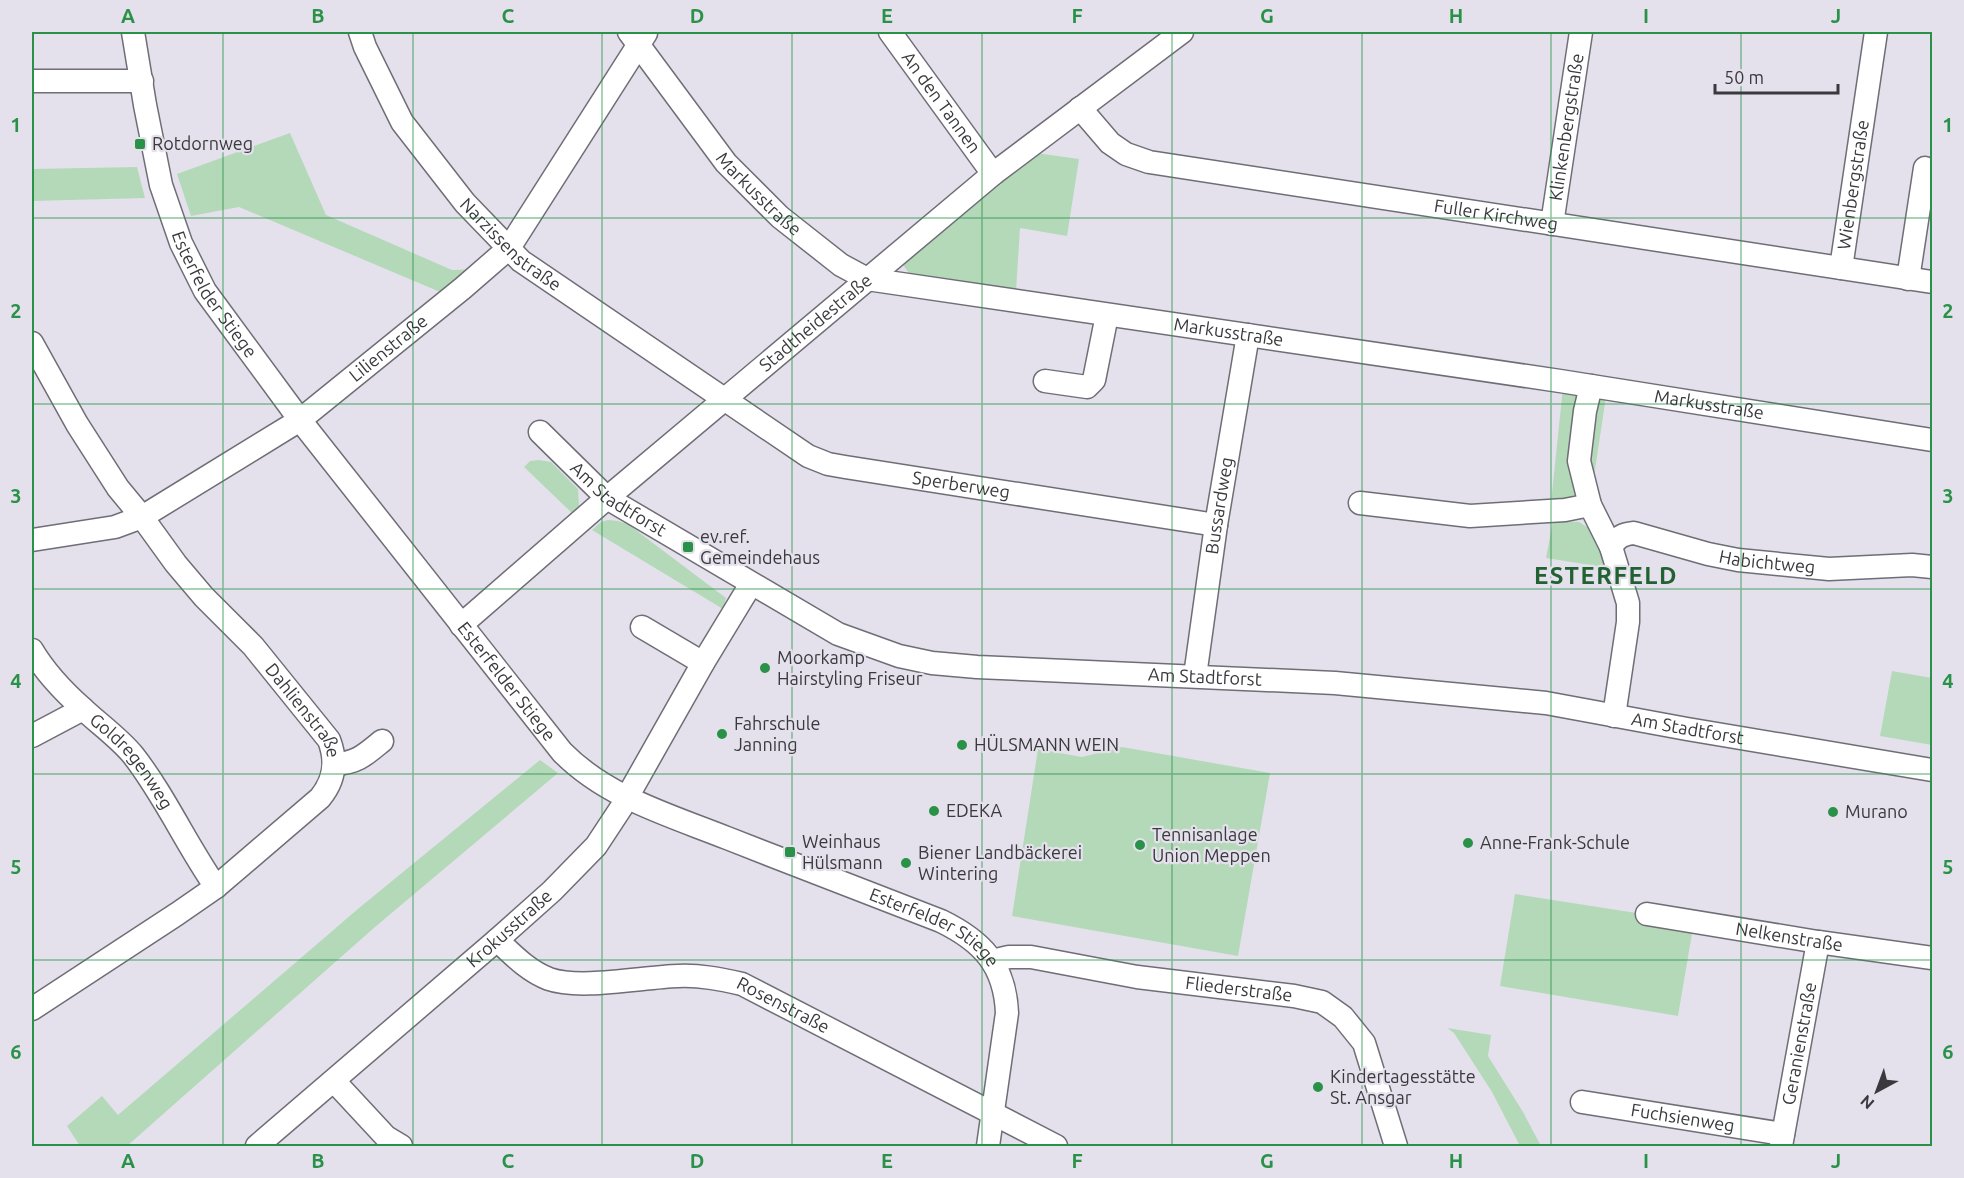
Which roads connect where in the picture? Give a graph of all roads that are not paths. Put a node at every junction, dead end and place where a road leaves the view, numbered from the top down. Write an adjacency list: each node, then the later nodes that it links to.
1 (133, 32): 10 (street, Esterfelder Stiege)
2 (360, 32): 15 (street, Narzissenstraße)
3 (890, 32): 13 (street, An den Tannen)
4 (1182, 32): 8 (street, Stadtheidestraße)
5 (1581, 32): 14 (street, Klinkenbergstraße)
6 (1876, 32): 16 (street, Wienbergstraße)
7 (638, 36): 15 (street, Lilienstraße); 17 (street, Markusstraße)
8 (1158, 38): 11 (street, Stadtheidestraße)
9 (32, 81): 10 (street)
10 (142, 81): 26 (street, Esterfelder Stiege)
11 (1080, 108): 13 (street, Stadtheidestraße); 14 (street, Fuller Kirchweg)
12 (1925, 168): 18 (street)
13 (993, 174): 17 (street, Stadtheidestraße)
14 (1552, 224): 16 (street, Fuller Kirchweg)
15 (509, 248): 25 (street, Narzissenstraße); 26 (street, Lilienstraße)
16 (1841, 268): 18 (street, Fuller Kirchweg)
17 (867, 279): 20 (street, Markusstraße); 25 (street, Stadtheidestraße)
18 (1908, 279): 19 (street, Fuller Kirchweg)
19 (1932, 282)
20 (1107, 315): 21 (street, Markusstraße); 23 (street)
21 (1248, 336): 24 (street, Markusstraße); 33 (street, Bussardweg)
22 (33, 351): 32 (street, Dahlienstraße)
23 (1045, 381)
24 (1591, 386): 28 (street, Markusstraße); 31 (street)
25 (724, 400): 29 (street, Stadtheidestraße); 33 (street, Sperberweg)
26 (300, 420): 32 (street, Lilienstraße); 38 (street, Esterfelder Stiege)
27 (540, 432): 29 (street, Am Stadtforst)
28 (1932, 440)
29 (608, 498): 37 (street, Am Stadtforst); 38 (street, Stadtheidestraße)
30 (1360, 503): 31 (street)
31 (1590, 505): 35 (street)
32 (142, 517): 34 (street, Lilienstraße); 47 (street, Dahlienstraße)
33 (1216, 525): 42 (street, Bussardweg)
34 (32, 540)
35 (1611, 547): 36 (street, Habichtweg); 44 (street)
36 (1932, 567)
37 (751, 584): 41 (street, Krokusstraße); 42 (street, Am Stadtforst)
38 (461, 625): 49 (street, Esterfelder Stiege)
39 (642, 627): 41 (street)
40 (32, 650): 43 (street, Goldregenweg)
41 (703, 663): 49 (street, Krokusstraße)
42 (1195, 676): 44 (street, Am Stadtforst)
43 (83, 709): 45 (street); 50 (street, Goldregenweg)
44 (1614, 716): 48 (street, Am Stadtforst)
45 (32, 736)
46 (382, 741): 47 (street)
47 (335, 764): 50 (street, Dahlienstraße)
48 (1932, 770)
49 (627, 798): 52 (street, Krokusstraße); 55 (street, Esterfelder Stiege)
50 (216, 886): 56 (street, Dahlienstraße)
51 (1647, 914): 53 (street, Nelkenstraße)
52 (497, 940): 57 (street, Krokusstraße); 59 (street, Rosenstraße)
53 (1818, 942): 54 (street, Nelkenstraße); 60 (street, Geranienstraße)
54 (1932, 958)
55 (992, 961): 59 (street, Esterfelder Stiege); 65 (street, Fliederstraße)
56 (32, 1009)
57 (334, 1082): 61 (street, Krokusstraße); 62 (street)
58 (1582, 1102): 60 (street, Fuchsienweg)
59 (993, 1113): 63 (street, Esterfelder Stiege); 64 (street, Rosenstraße)
60 (1782, 1140)
61 (257, 1146)
62 (401, 1146)
63 (988, 1146)
64 (1056, 1146)
65 (1396, 1146)

